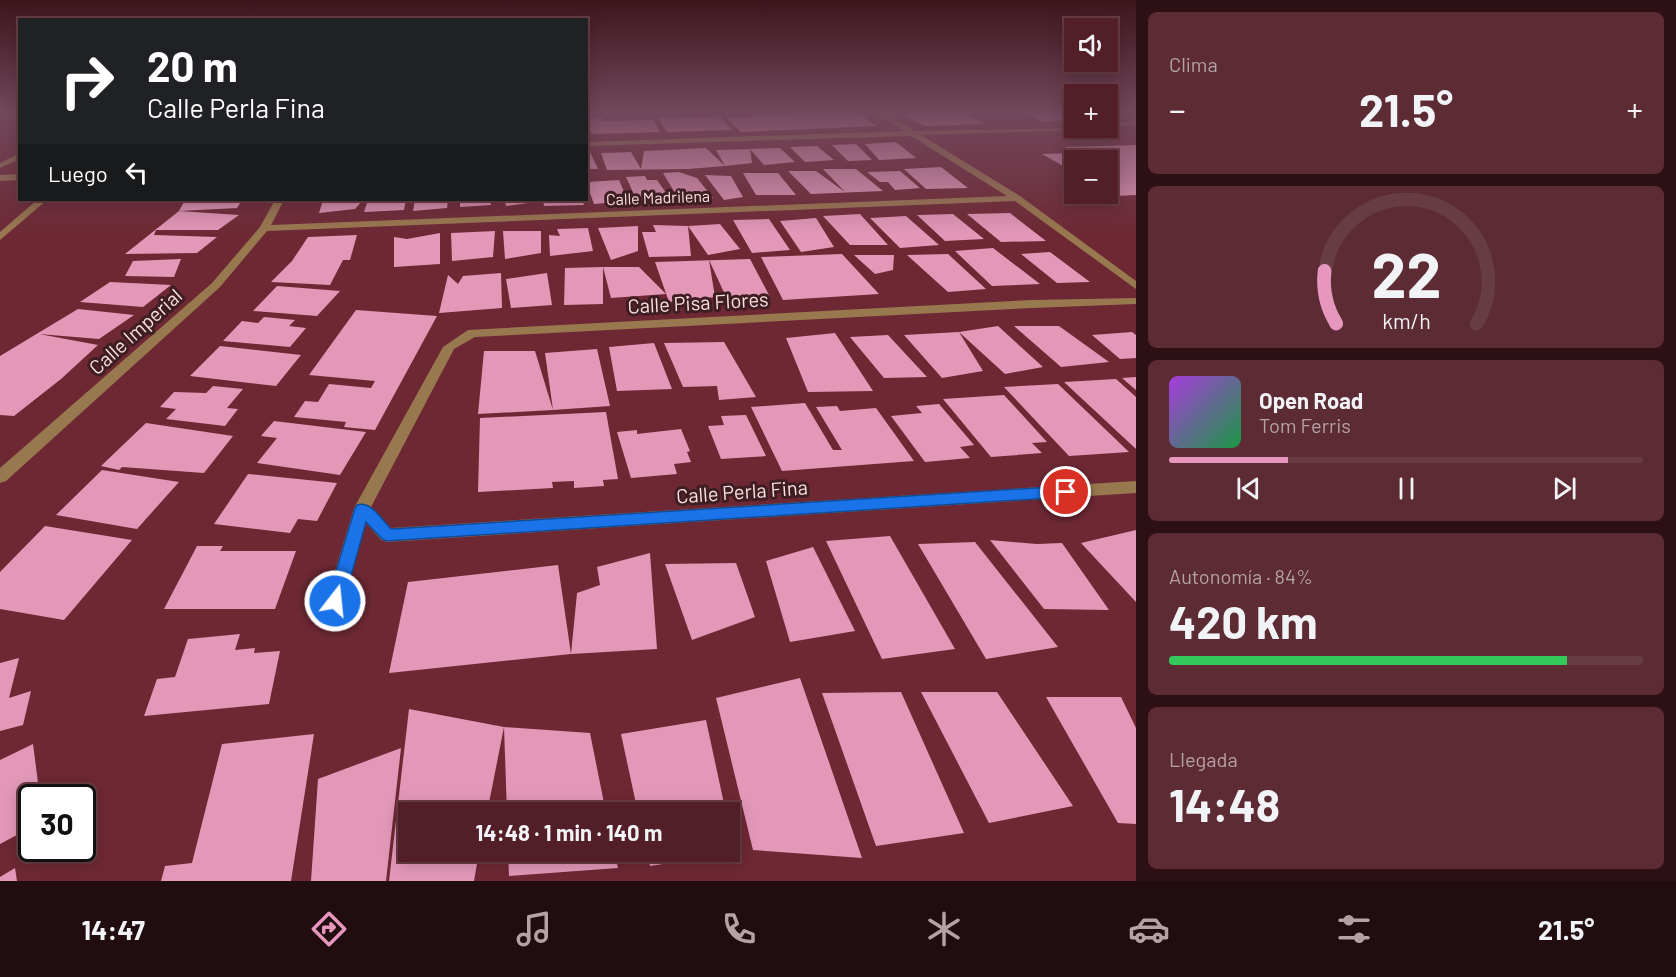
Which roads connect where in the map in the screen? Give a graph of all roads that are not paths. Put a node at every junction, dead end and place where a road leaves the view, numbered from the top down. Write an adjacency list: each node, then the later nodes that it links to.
1 (944, 153): 7 (street)
2 (18, 156): 3 (street)
3 (0, 168): 4 (street)
4 (18, 169)
5 (18, 177): 6 (street)
6 (0, 178)
7 (1017, 198): 10 (street, Calle Madrilena); 12 (street)
8 (41, 201): 11 (street)
9 (278, 201): 10 (street, Calle Imperial)
10 (264, 228): 14 (street, Calle Imperial)
11 (0, 237)
12 (1136, 286)
13 (1136, 301): 16 (street, Calle Pisa Flores)
14 (0, 477)
15 (1136, 487): 16 (street, Calle Perla Fina)
16 (362, 508): 17 (street, Calle Pisa Flores)
17 (335, 601)

